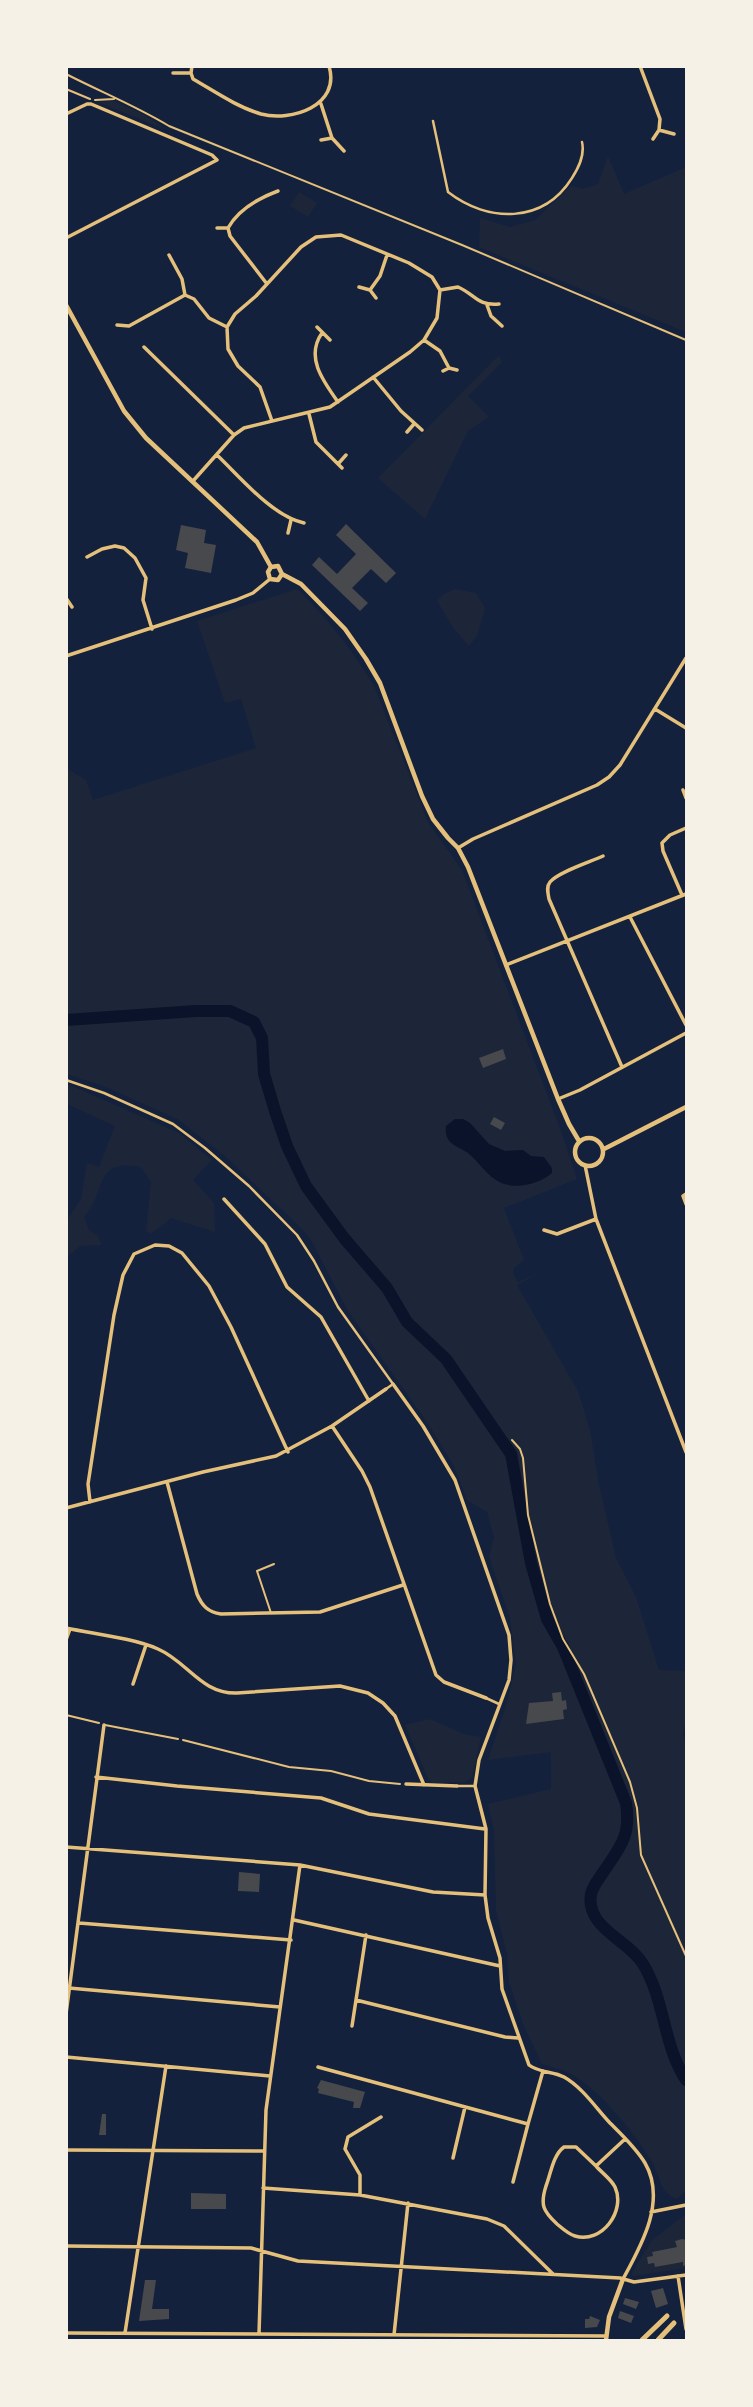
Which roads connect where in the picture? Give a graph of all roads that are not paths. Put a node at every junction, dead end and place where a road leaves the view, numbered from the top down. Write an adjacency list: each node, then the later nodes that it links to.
1 (192, 66): 5 (street)
2 (329, 66): 6 (street)
3 (642, 67): 9 (street)
4 (173, 73): 5 (street)
5 (191, 73): 6 (street)
6 (321, 103): 11 (street)
7 (66, 114): 19 (street)
8 (433, 121): 14 (street)
9 (659, 130): 10 (street); 12 (street)
10 (674, 134)
11 (332, 138): 13 (street); 15 (street)
12 (653, 139)
13 (321, 141)
14 (582, 142)
15 (344, 151)
16 (278, 191): 18 (street)
17 (217, 228): 18 (street)
18 (228, 228): 22 (street)
19 (66, 238)
20 (387, 255): 22 (street); 24 (street); 25 (street)
21 (169, 256): 26 (street)
22 (267, 284): 33 (street)
23 (359, 287): 24 (street)
24 (370, 290): 27 (street)
25 (440, 290): 30 (street); 37 (street)
26 (185, 295): 31 (street); 33 (street)
27 (376, 298)
28 (499, 304): 30 (street)
29 (66, 305): 54 (street)
30 (487, 305): 32 (street)
31 (117, 325)
32 (502, 326)
33 (227, 327): 45 (street)
34 (317, 327): 35 (street)
35 (322, 332): 36 (street); 43 (street)
36 (330, 340)
37 (424, 340): 39 (street); 42 (street)
38 (144, 347): 49 (street)
39 (449, 368): 40 (street); 41 (street)
40 (457, 370)
41 (443, 371)
42 (373, 377): 43 (street); 46 (street)
43 (338, 402): 44 (street)
44 (309, 414): 45 (street); 52 (street)
45 (272, 421): 49 (street)
46 (414, 425): 47 (street); 48 (street)
47 (422, 430)
48 (407, 432)
49 (234, 435): 50 (street)
50 (216, 455): 54 (street); 55 (street)
51 (346, 455): 52 (street)
52 (338, 464): 53 (street)
53 (342, 468)
54 (193, 481): 59 (street)
55 (291, 520): 56 (street); 57 (street)
56 (304, 523)
57 (288, 533)
58 (87, 557): 64 (street)
59 (271, 566): 60 (street); 61 (street)
60 (282, 574): 61 (street); 72 (street)
61 (270, 579): 64 (street)
62 (66, 598): 63 (street)
63 (72, 607)
64 (152, 629): 65 (street)
65 (66, 656)
66 (687, 658): 67 (street)
67 (655, 709): 68 (street); 72 (street)
68 (687, 728)
69 (683, 790): 70 (street)
70 (687, 798)
71 (687, 828): 74 (street)
72 (458, 848): 77 (street)
73 (603, 856): 76 (street)
74 (684, 895): 75 (street)
75 (630, 917): 76 (street); 78 (street)
76 (567, 941): 77 (street); 80 (street)
77 (506, 965): 82 (street)
78 (687, 1025)
79 (687, 1032): 80 (street)
80 (622, 1067): 82 (street)
81 (66, 1080): 92 (street)
82 (558, 1099): 84 (street)
83 (687, 1107): 85 (street)
84 (579, 1141): 85 (street); 86 (street)
85 (604, 1149): 86 (street)
86 (585, 1166): 90 (street)
87 (687, 1194): 89 (street)
88 (224, 1199): 94 (street)
89 (687, 1204)
90 (596, 1219): 91 (street); 96 (street)
91 (544, 1230)
92 (393, 1384): 93 (street); 111 (street)
93 (386, 1389): 94 (street)
94 (369, 1401): 95 (street)
95 (332, 1426): 98 (street); 104 (street)
96 (684, 1438): 99 (street)
97 (512, 1440): 128 (lane)
98 (288, 1452): 100 (street); 101 (street)
99 (687, 1452)
100 (167, 1482): 101 (street); 105 (street)
101 (90, 1502): 102 (street)
102 (66, 1508)
103 (274, 1564): 105 (lane)
104 (403, 1585): 105 (street); 110 (street)
105 (271, 1614)
106 (68, 1628): 107 (street); 108 (street)
107 (66, 1640)
108 (146, 1646): 109 (street); 116 (street)
109 (133, 1685)
110 (486, 1699): 111 (street)
111 (501, 1705): 118 (street)
112 (104, 1725): 113 (lane); 114 (street)
113 (178, 1739)
114 (96, 1777): 119 (street); 121 (street)
115 (406, 1784): 116 (street)
116 (424, 1785): 117 (street)
117 (457, 1786): 118 (street)
118 (475, 1786): 119 (street)
119 (486, 1829): 123 (street)
120 (66, 1847): 121 (street)
121 (88, 1849): 122 (street); 125 (street)
122 (300, 1865): 123 (street); 124 (street)
123 (485, 1895): 129 (street)
124 (293, 1919): 126 (street); 127 (street)
125 (79, 1923): 127 (street); 130 (street)
126 (366, 1935): 129 (street); 131 (street)
127 (291, 1940): 132 (street)
128 (687, 1956)
129 (500, 1966): 135 (street)
130 (69, 1988): 132 (street); 133 (street)
131 (356, 2000): 134 (street); 135 (street)
132 (281, 2007): 141 (street)
133 (66, 2014)
134 (352, 2026)
135 (518, 2038): 140 (street)
136 (66, 2057): 137 (street)
137 (166, 2066): 141 (street); 147 (street)
138 (312, 2066): 139 (street)
139 (318, 2067): 142 (street)
140 (542, 2071): 144 (street); 145 (street)
141 (271, 2076): 148 (street)
142 (465, 2107): 144 (street); 149 (street)
143 (381, 2117): 153 (street)
144 (528, 2124): 151 (street)
145 (625, 2139): 150 (street); 156 (street)
146 (66, 2150): 147 (street)
147 (153, 2150): 148 (street); 158 (street)
148 (264, 2151): 152 (street)
149 (453, 2158)
150 (596, 2166): 150 (street)
151 (513, 2182)
152 (263, 2188): 153 (street); 159 (street)
153 (360, 2195): 154 (street)
154 (408, 2203): 160 (street); 161 (street)
155 (687, 2205): 156 (street)
156 (651, 2212): 164 (street)
157 (66, 2246): 158 (street)
158 (138, 2247): 159 (street); 169 (street)
159 (260, 2249): 160 (street); 170 (street)
160 (401, 2267): 161 (street); 171 (street)
161 (555, 2275): 164 (street)
162 (687, 2275): 163 (street)
163 (678, 2276): 164 (street); 167 (street)
164 (623, 2279): 174 (street)
165 (667, 2316): 175 (highway)
166 (674, 2323): 176 (highway)
167 (687, 2329)
168 (66, 2333): 169 (street)
169 (125, 2333): 170 (street)
170 (259, 2334): 171 (street)
171 (394, 2335): 172 (street)
172 (474, 2338): 173 (street)
173 (590, 2338): 174 (street)
174 (606, 2338)
175 (642, 2340)
176 (658, 2340)

